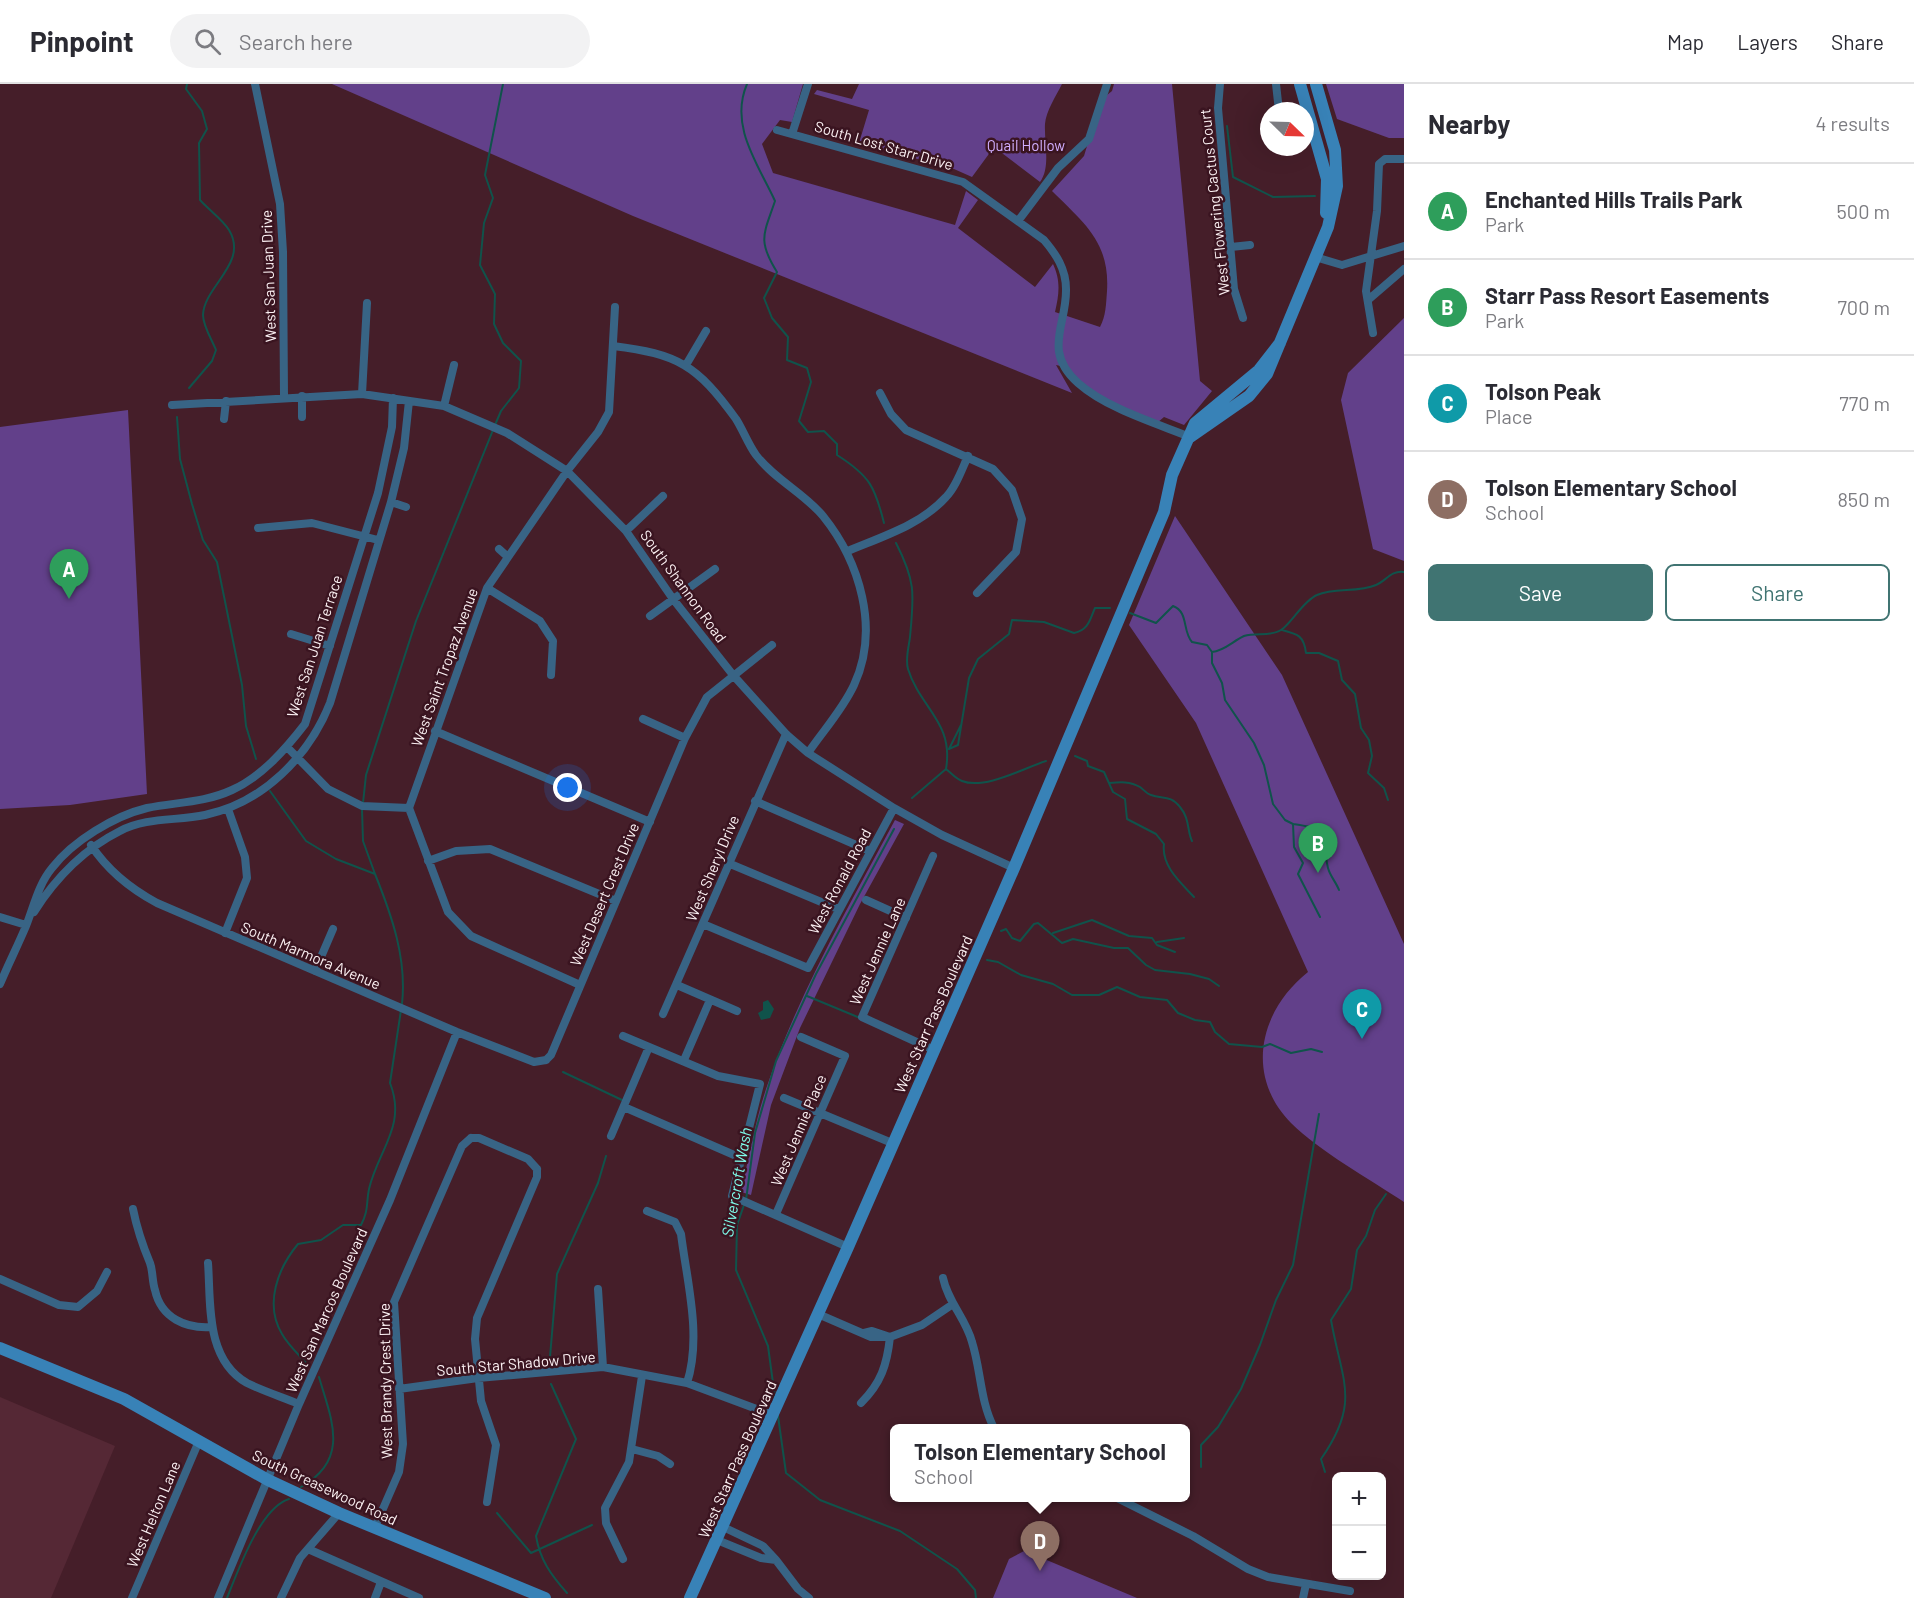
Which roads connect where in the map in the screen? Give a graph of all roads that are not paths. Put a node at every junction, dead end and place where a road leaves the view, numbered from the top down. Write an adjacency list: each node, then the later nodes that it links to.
1 (255, 84): 32 (street, West San Juan Drive)
2 (808, 84): 10 (street)
3 (1107, 84): 12 (street)
4 (1220, 84): 16 (street, West Flowering Cactus Court)
5 (1276, 84): 8 (street)
6 (1299, 84): 13 (street, West Starr Pass Boulevard)
7 (1316, 84): 13 (street, West Starr Pass Boulevard)
8 (1278, 102)
9 (777, 129): 10 (street, South Lost Starr Drive)
10 (792, 134): 12 (street, South Lost Starr Drive)
11 (1404, 159): 18 (street)
12 (1018, 221): 40 (street, South Lost Starr Drive)
13 (1323, 238): 17 (street, West Starr Pass Boulevard)
14 (1250, 245): 16 (street)
15 (1404, 246): 18 (street)
16 (1231, 247): 23 (street, West Flowering Cactus Court)
17 (1315, 257): 18 (street); 40 (street, West Starr Pass Boulevard)
18 (1370, 258): 20 (street)
19 (1404, 269): 20 (street)
20 (1368, 300): 25 (street)
21 (368, 303): 30 (street)
22 (615, 307): 26 (street, West Saint Tropaz Avenue)
23 (1243, 318)
24 (706, 331): 28 (street)
25 (1373, 333)
26 (613, 346): 28 (street); 42 (street, West Saint Tropaz Avenue)
27 (454, 365): 37 (street)
28 (686, 365): 51 (street)
29 (880, 393): 41 (street)
30 (362, 394): 31 (street, South Shannon Road); 33 (street, South Shannon Road)
31 (302, 396): 32 (street, South Shannon Road); 38 (street)
32 (284, 397): 35 (street, South Shannon Road)
33 (393, 398): 34 (street, South Shannon Road); 48 (street, West San Juan Terrace)
34 (409, 400): 37 (street, South Shannon Road); 44 (street, West San Juan Terrace)
35 (226, 401): 36 (street, South Shannon Road); 39 (street)
36 (172, 405)
37 (444, 406): 42 (street, South Shannon Road)
38 (302, 417)
39 (224, 419)
40 (1190, 437): 81 (street, West Starr Pass Boulevard)
41 (968, 456): 51 (street); 55 (street)
42 (567, 471): 47 (street, South Shannon Road); 52 (street, West Saint Tropaz Avenue)
43 (663, 496): 47 (street)
44 (391, 502): 45 (street); 49 (street, West San Juan Terrace)
45 (405, 507)
46 (258, 528): 48 (street)
47 (626, 531): 56 (street, South Shannon Road)
48 (364, 536): 49 (street); 60 (street, West San Juan Terrace)
49 (378, 540): 69 (street, West San Juan Terrace)
50 (499, 549): 52 (street)
51 (848, 551): 68 (street)
52 (508, 557): 54 (street, West Saint Tropaz Avenue)
53 (715, 569): 56 (street)
54 (487, 588): 61 (street); 64 (street, West Saint Tropaz Avenue)
55 (978, 593)
56 (673, 599): 57 (street); 62 (street, South Shannon Road)
57 (650, 616)
58 (291, 634): 60 (street)
59 (772, 645): 62 (street, West Desert Crest Drive)
60 (330, 646): 67 (street, West San Juan Terrace)
61 (551, 675)
62 (733, 675): 65 (street, South Shannon Road); 66 (street, West Desert Crest Drive)
63 (643, 719): 66 (street)
64 (435, 731): 71 (street, West Saint Tropaz Avenue); 74 (street)
65 (786, 734): 68 (street, South Shannon Road); 70 (street, West Sheryl Drive)
66 (685, 738): 74 (street, West Desert Crest Drive)
67 (287, 747): 69 (street); 75 (street, West San Juan Terrace)
68 (808, 753): 72 (street, South Shannon Road)
69 (297, 760): 71 (street); 73 (street, West San Juan Terrace)
70 (755, 801): 77 (street); 80 (street, West Sheryl Drive)
71 (409, 808): 79 (street)
72 (894, 808): 77 (street, West Ronald Road); 81 (street, South Shannon Road)
73 (228, 809): 76 (street, West San Juan Terrace); 90 (street)
74 (650, 822): 83 (street, West Desert Crest Drive)
75 (87, 838): 76 (street, South Marmora Avenue); 88 (street, West San Juan Terrace)
76 (93, 848): 88 (street, West San Juan Terrace); 90 (street, South Marmora Avenue)
77 (870, 851): 84 (street, West Ronald Road)
78 (933, 856): 86 (street, West Jennie Lane)
79 (428, 861): 83 (street); 93 (street)
80 (728, 863): 84 (street); 87 (street, West Sheryl Drive)
81 (1014, 868): 102 (street, West Starr Pass Boulevard)
82 (866, 900): 86 (street)
83 (616, 901): 93 (street, West Desert Crest Drive)
84 (838, 909): 87 (street, West Ronald Road)
85 (0, 917): 88 (street)
86 (906, 918): 102 (street, West Jennie Lane)
87 (703, 924): 94 (street, West Sheryl Drive)
88 (26, 926): 92 (street, West San Juan Terrace)
89 (333, 929): 91 (street)
90 (225, 933): 91 (street, South Marmora Avenue)
91 (315, 971): 98 (street, South Marmora Avenue)
92 (0, 984)
93 (580, 985): 104 (street, West Desert Crest Drive)
94 (677, 985): 95 (street); 97 (street, West Sheryl Drive)
95 (710, 1000): 96 (street); 103 (street)
96 (737, 1011)
97 (663, 1014)
98 (457, 1032): 104 (street, South Marmora Avenue); 131 (street, West San Marcos Boulevard)
99 (623, 1036): 101 (street)
100 (801, 1037): 107 (street, West Jennie Place)
101 (649, 1047): 103 (street); 106 (street)
102 (934, 1050): 109 (street, West Starr Pass Boulevard)
103 (684, 1060): 110 (street)
104 (547, 1064)
105 (784, 1098): 107 (street)
106 (624, 1107): 108 (street); 110 (street)
107 (820, 1114): 109 (street); 113 (street, West Jennie Place)
108 (611, 1136)
109 (892, 1143): 114 (street, West Starr Pass Boulevard)
110 (741, 1158): 113 (street)
111 (133, 1209): 122 (street)
112 (647, 1211): 128 (street)
113 (776, 1214): 114 (street)
114 (848, 1247): 121 (street, West Starr Pass Boulevard)
115 (208, 1263): 122 (street)
116 (107, 1272): 118 (street)
117 (943, 1278): 120 (street)
118 (0, 1279)
119 (598, 1289): 125 (street)
120 (953, 1304): 123 (street); 133 (street)
121 (818, 1314): 123 (street); 132 (street, West Starr Pass Boulevard)
122 (212, 1327): 131 (street)
123 (890, 1337): 130 (street)
124 (0, 1348): 134 (street, South Greasewood Road)
125 (603, 1367): 126 (street, South Star Shadow Drive); 127 (street, South Star Shadow Drive)
126 (642, 1376): 128 (street, South Star Shadow Drive); 135 (street)
127 (478, 1378): 129 (street, South Star Shadow Drive); 129 (street, West Brandy Crest Drive); 138 (street)
128 (687, 1383): 132 (street, South Star Shadow Drive)
129 (399, 1389): 141 (street, West Brandy Crest Drive)
130 (861, 1403)
131 (299, 1404): 137 (street, West San Marcos Boulevard)
132 (773, 1415): 142 (street, West Starr Pass Boulevard)
133 (992, 1424)
134 (199, 1442): 137 (street, South Greasewood Road); 152 (street, West Helton Lane)
135 (632, 1449): 136 (street); 147 (street)
136 (670, 1464)
137 (268, 1480): 140 (street, South Greasewood Road); 153 (street, West San Marcos Boulevard)
138 (487, 1502)
139 (1127, 1502): 150 (street)
140 (339, 1513): 141 (street, South Greasewood Road); 145 (street)
141 (375, 1527): 157 (street, South Greasewood Road)
142 (723, 1527): 143 (street, West Starr Pass Boulevard); 144 (street)
143 (717, 1540): 146 (street); 158 (street, West Starr Pass Boulevard)
144 (753, 1541): 146 (street); 148 (street)
145 (308, 1549): 149 (street); 154 (street)
146 (748, 1553): 148 (street)
147 (623, 1559)
148 (776, 1560): 159 (street)
149 (381, 1582): 155 (street); 156 (street)
150 (1306, 1584): 151 (street); 160 (street)
151 (1350, 1591)
152 (132, 1598)
153 (218, 1598)
154 (281, 1598)
155 (375, 1598)
156 (419, 1598)
157 (545, 1598)
158 (690, 1598)
159 (809, 1598)
160 (1303, 1598)

